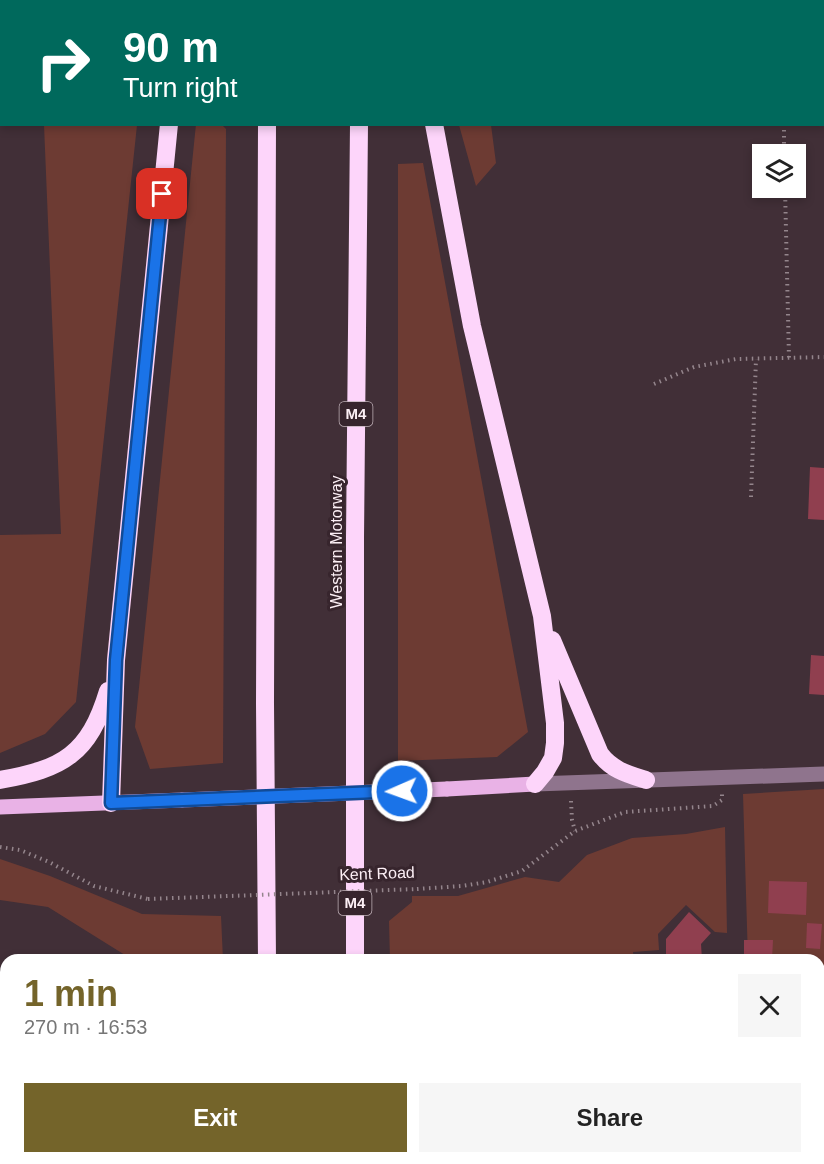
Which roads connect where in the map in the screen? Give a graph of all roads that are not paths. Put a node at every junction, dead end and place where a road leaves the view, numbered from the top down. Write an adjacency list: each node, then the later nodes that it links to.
1 (169, 126): 6 (highway)
2 (267, 126): 13 (highway)
3 (358, 126): 14 (highway, Western Motorway / M4)
4 (434, 126): 5 (highway)
5 (542, 616): 9 (highway); 10 (highway)
6 (116, 660): 8 (highway); 11 (highway)
7 (824, 774): 9 (street)
8 (0, 780)
9 (646, 780): 10 (street)
10 (535, 784): 11 (main road, bridge)
11 (111, 803): 12 (main road)
12 (0, 807)
13 (267, 954)
14 (355, 954)

